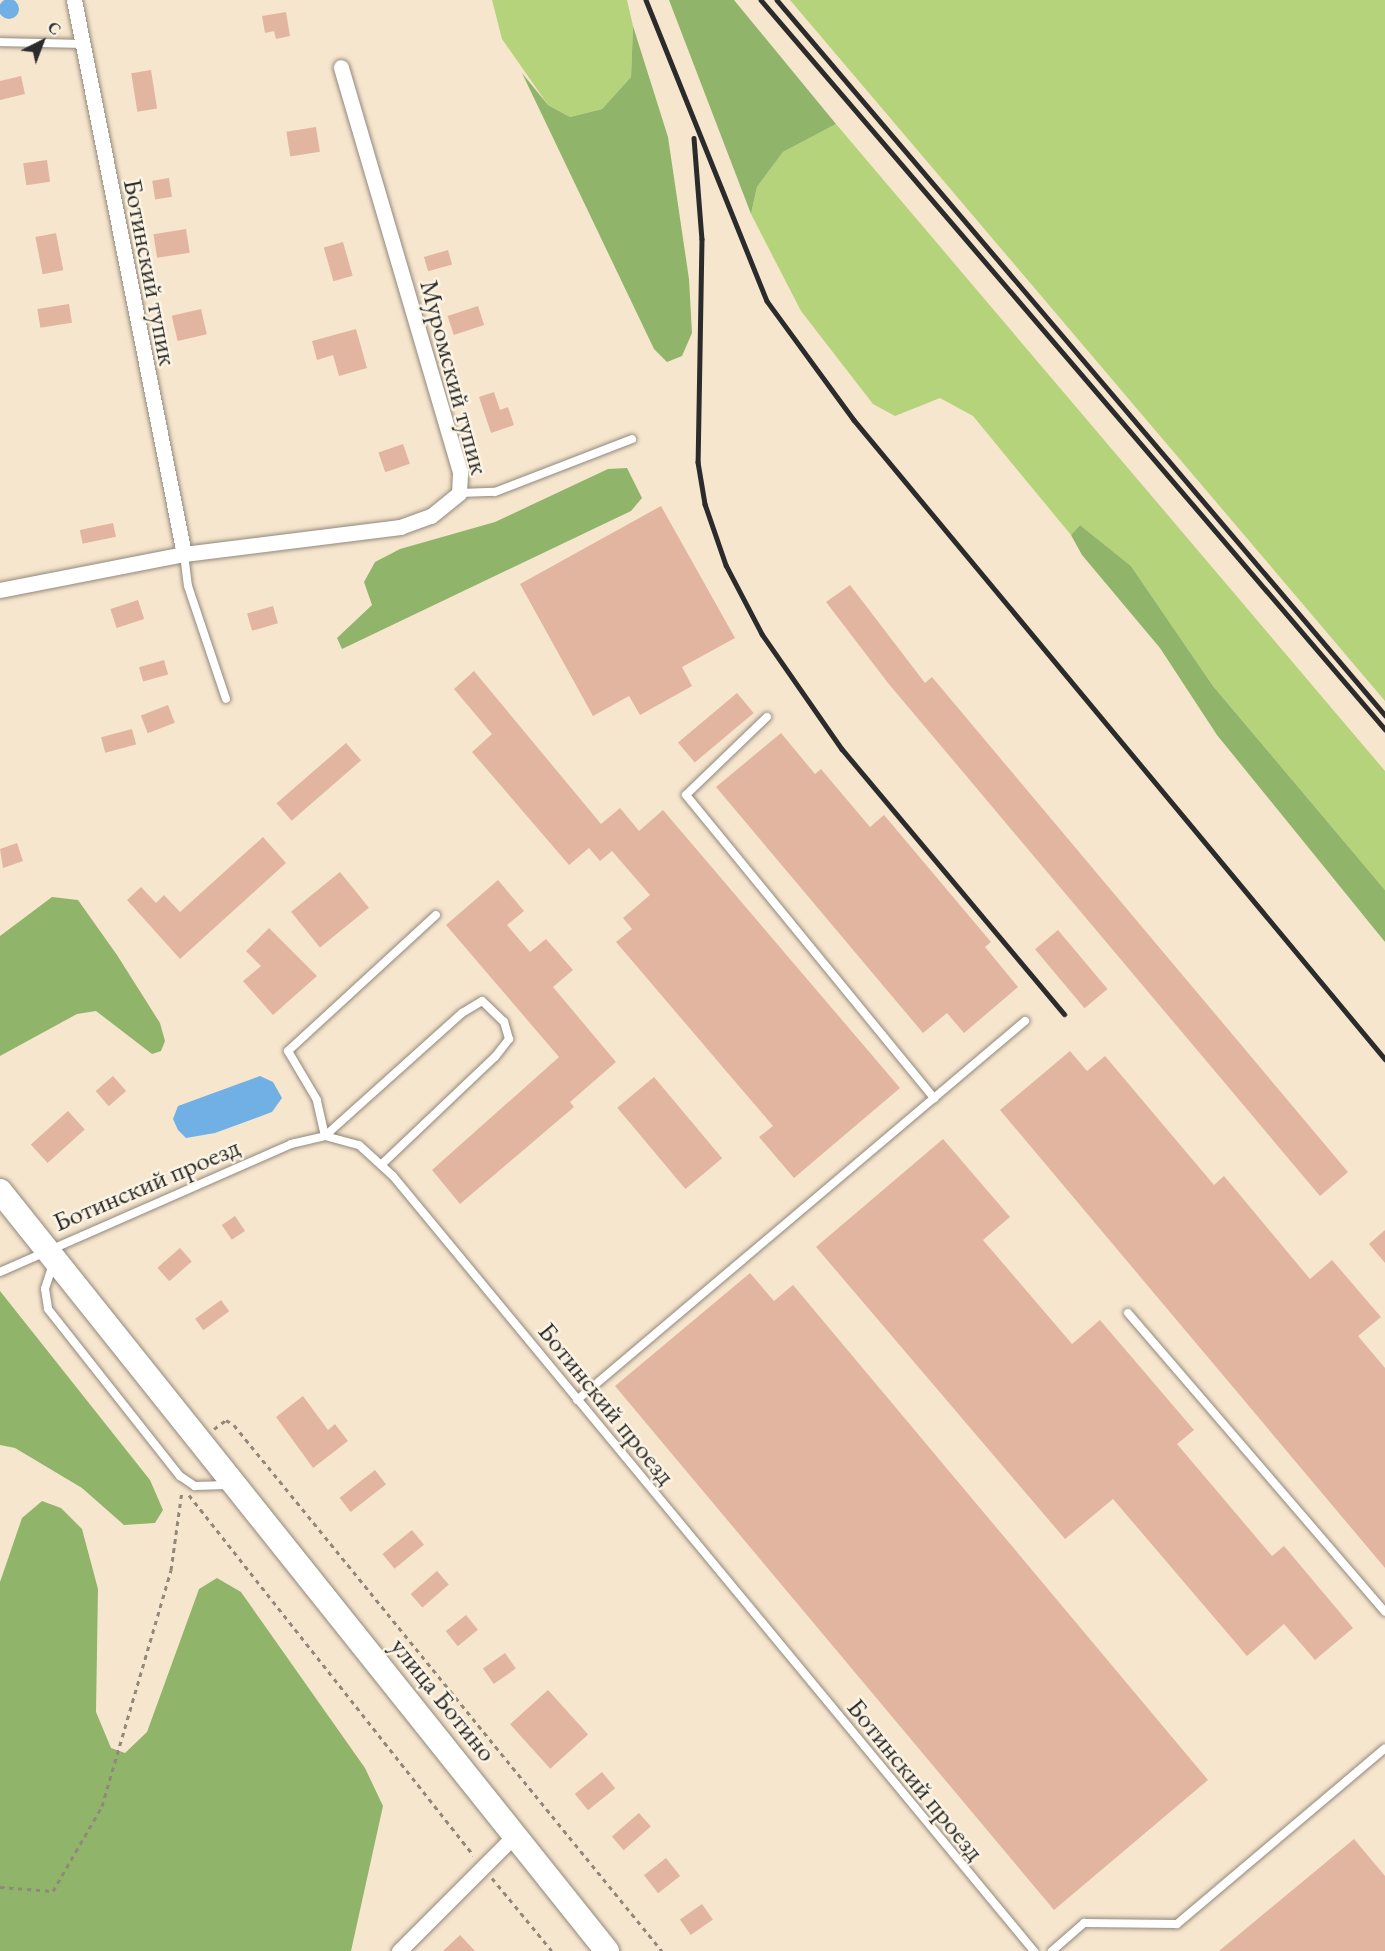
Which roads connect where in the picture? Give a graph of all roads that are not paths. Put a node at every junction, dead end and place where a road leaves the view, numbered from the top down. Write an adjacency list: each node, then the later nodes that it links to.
1 (74, 0): 3 (street, Ботинский тупик)
2 (0, 42): 3 (lane)
3 (81, 44): 7 (street, Ботинский тупик)
4 (341, 67): 6 (street, Муромский тупик)
5 (632, 439): 6 (lane)
6 (459, 493): 7 (street, Муромский тупик)
7 (184, 554): 8 (street, Муромский тупик); 9 (lane)
8 (0, 590)
9 (226, 699)
10 (767, 717): 13 (lane)
11 (436, 915): 14 (lane)
12 (1025, 1021): 13 (lane)
13 (934, 1098): 20 (lane)
14 (325, 1136): 15 (lane, Ботинский проезд); 15 (lane); 17 (lane, Ботинский проезд)
15 (381, 1165): 20 (lane, Ботинский проезд)
16 (0, 1191): 17 (main road, улица Ботино)
17 (50, 1255): 18 (lane, Ботинский проезд); 21 (main road, улица Ботино); 21 (lane)
18 (0, 1272)
19 (1128, 1313): 22 (lane)
20 (577, 1400): 27 (lane, Ботинский проезд)
21 (234, 1485): 24 (main road, улица Ботино)
22 (1385, 1612)
23 (1385, 1748): 28 (lane)
24 (515, 1835): 25 (street); 26 (main road, улица Ботино)
25 (399, 1951)
26 (607, 1951)
27 (1034, 1951)
28 (1052, 1951)

